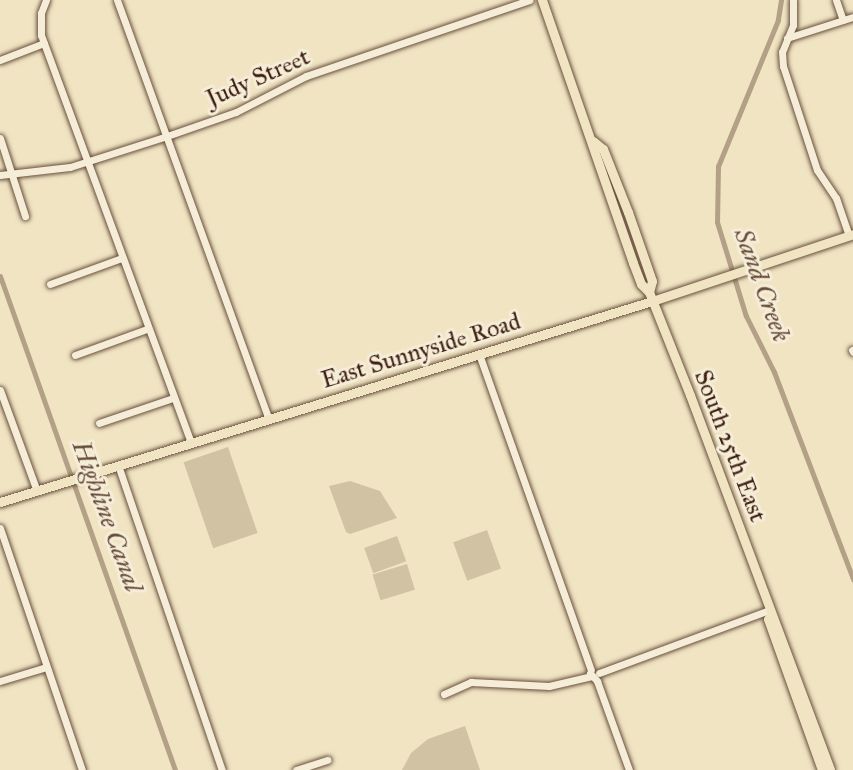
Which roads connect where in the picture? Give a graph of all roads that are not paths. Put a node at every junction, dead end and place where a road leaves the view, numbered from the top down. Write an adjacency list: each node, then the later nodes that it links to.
1 (46, 0): 10 (street)
2 (117, 0): 12 (street)
3 (529, 0): 12 (street, Judy Street)
4 (542, 0): 21 (main road, South 25th East)
5 (793, 0): 9 (street)
6 (836, 0): 8 (street)
7 (853, 17): 8 (street)
8 (843, 20): 9 (street)
9 (787, 38): 18 (street)
10 (44, 43): 11 (street); 14 (street)
11 (0, 60)
12 (167, 136): 14 (street, Judy Street); 28 (street)
13 (0, 138): 15 (street)
14 (87, 161): 15 (street, Judy Street); 19 (street)
15 (11, 174): 16 (street, Judy Street); 17 (street)
16 (0, 175)
17 (25, 216)
18 (851, 234): 21 (main road, East Sunnyside Road)
19 (122, 258): 20 (street); 22 (street)
20 (50, 284)
21 (650, 296): 23 (main road, East Sunnyside Road); 35 (main road, South 25th East)
22 (147, 329): 24 (street); 26 (street)
23 (479, 354): 28 (main road, East Sunnyside Road); 37 (street)
24 (75, 355)
25 (0, 390): 27 (street)
26 (173, 398): 29 (street); 30 (street)
27 (2, 401): 32 (street)
28 (269, 419): 30 (main road, East Sunnyside Road)
29 (99, 423)
30 (191, 443): 31 (main road, East Sunnyside Road)
31 (118, 465): 32 (main road, East Sunnyside Road); 43 (street)
32 (37, 491): 33 (main road, East Sunnyside Road)
33 (0, 502)
34 (0, 528): 36 (street)
35 (770, 613): 37 (street); 40 (main road, South 25th East)
36 (46, 667): 38 (street); 42 (street)
37 (595, 673): 39 (street); 45 (street)
38 (0, 681)
39 (444, 694)
40 (811, 728): 46 (main road, South 25th East); 47 (main road, South 25th East)
41 (327, 760): 44 (street)
42 (82, 770)
43 (222, 770)
44 (296, 770)
45 (629, 770)
46 (822, 770)
47 (830, 770)

